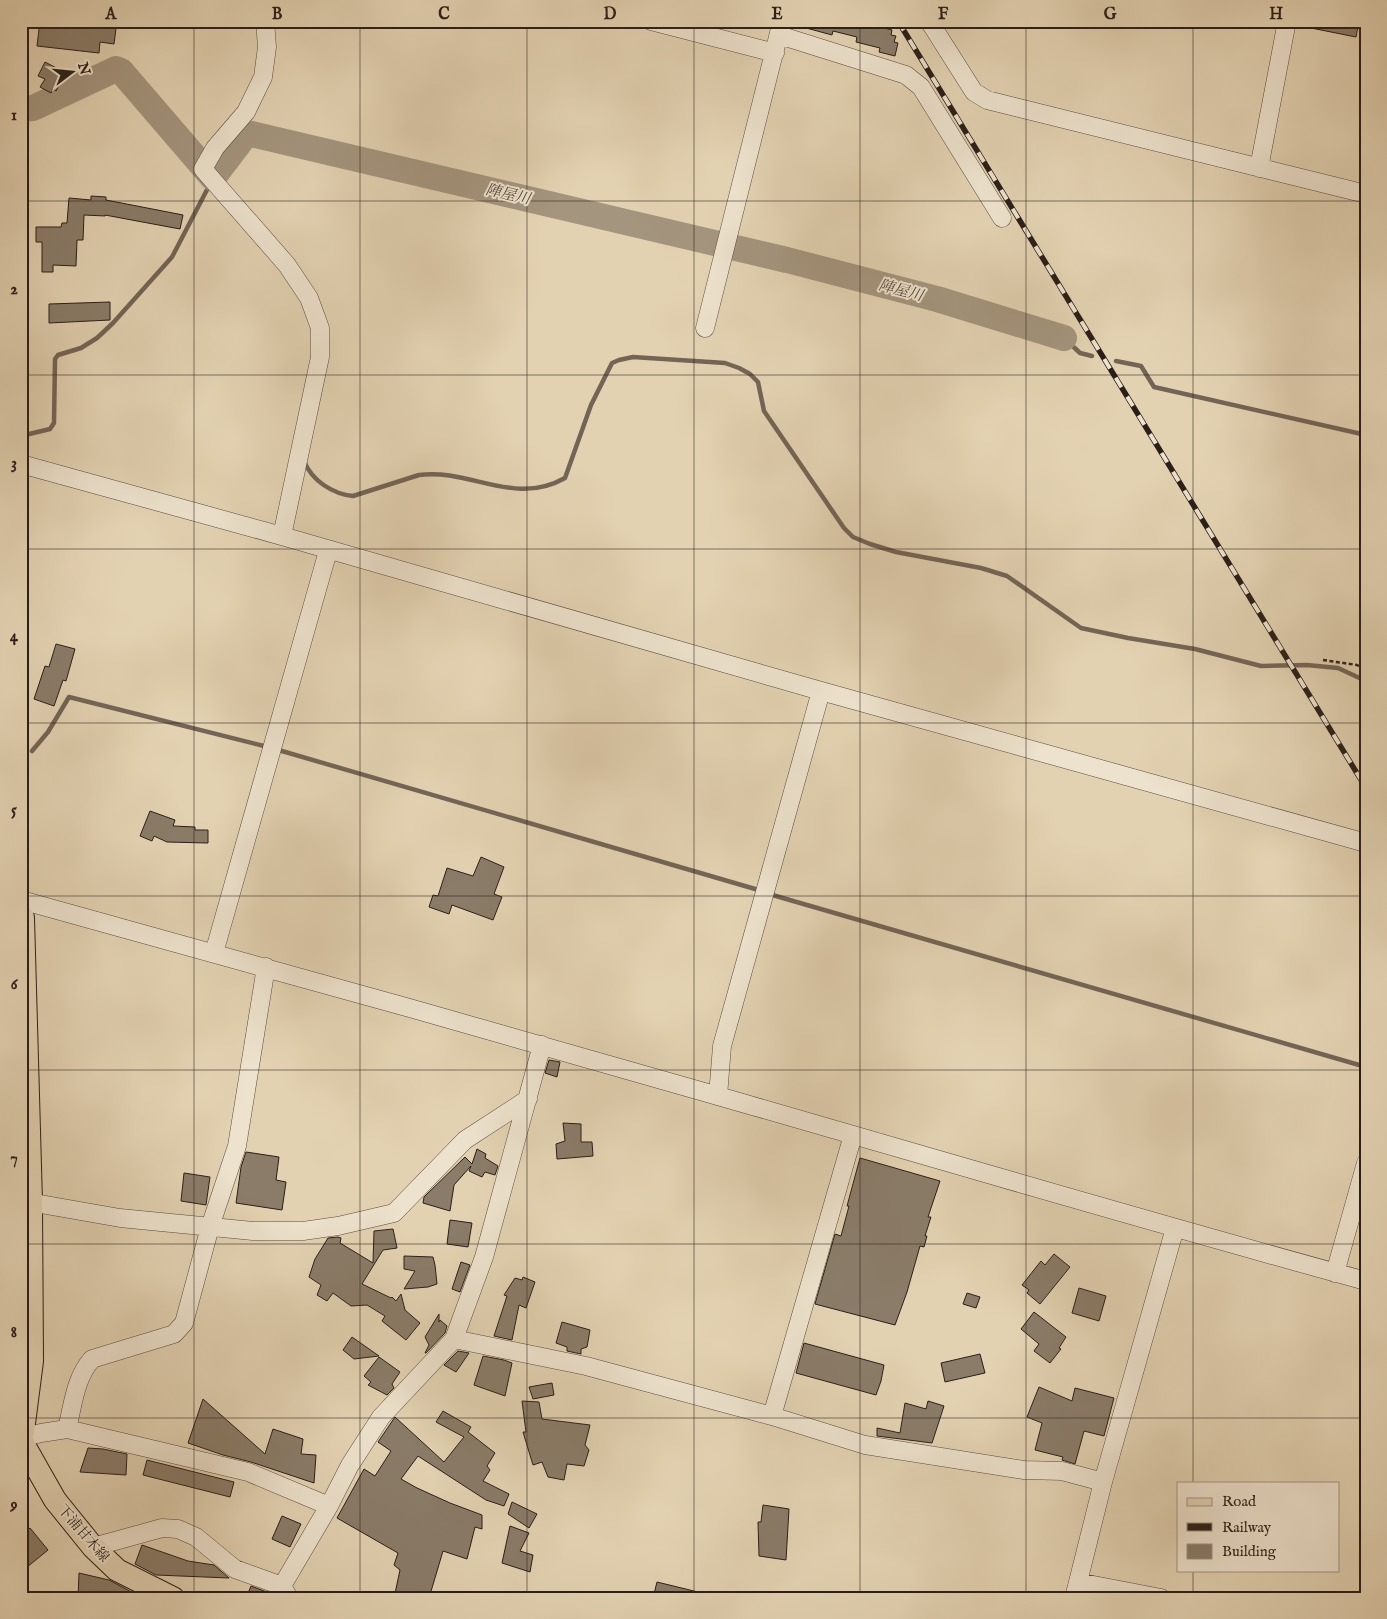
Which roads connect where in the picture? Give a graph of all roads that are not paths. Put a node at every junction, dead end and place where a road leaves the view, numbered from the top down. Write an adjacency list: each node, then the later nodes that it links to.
1 (265, 21): 12 (street)
2 (651, 21): 6 (street)
3 (928, 21): 7 (street)
4 (1287, 21): 7 (street)
5 (781, 28): 6 (street); 9 (street)
6 (775, 53): 10 (street)
7 (1260, 168): 8 (street)
8 (1366, 194)
9 (1002, 218)
10 (705, 328)
11 (21, 464): 12 (street)
12 (282, 536): 13 (street)
13 (328, 551): 14 (street); 18 (street)
14 (820, 691): 15 (street); 21 (street)
15 (1366, 843)
16 (21, 900): 18 (street)
17 (21, 918): 25 (highway)
18 (214, 953): 19 (street)
19 (266, 967): 20 (street); 26 (street)
20 (542, 1045): 21 (street); 22 (street)
21 (718, 1096): 23 (street)
22 (528, 1099): 26 (street); 30 (street)
23 (853, 1135): 27 (street); 31 (street)
24 (1366, 1163): 28 (street)
25 (29, 1202): 26 (street); 33 (highway)
26 (210, 1227): 32 (street)
27 (1175, 1228): 28 (street); 35 (street)
28 (1335, 1273): 29 (street)
29 (1366, 1281)
30 (454, 1339): 31 (street); 36 (street)
31 (772, 1416): 35 (street)
32 (67, 1429): 34 (street); 36 (street)
33 (21, 1430)
34 (21, 1439): 37 (main road, 下浦甘木線)
35 (1103, 1482): 38 (street)
36 (329, 1506): 39 (street)
37 (93, 1547): 39 (street); 40 (main road, 下浦甘木線)
38 (1076, 1590): 41 (street)
39 (286, 1592)
40 (173, 1598)
41 (1161, 1598)

